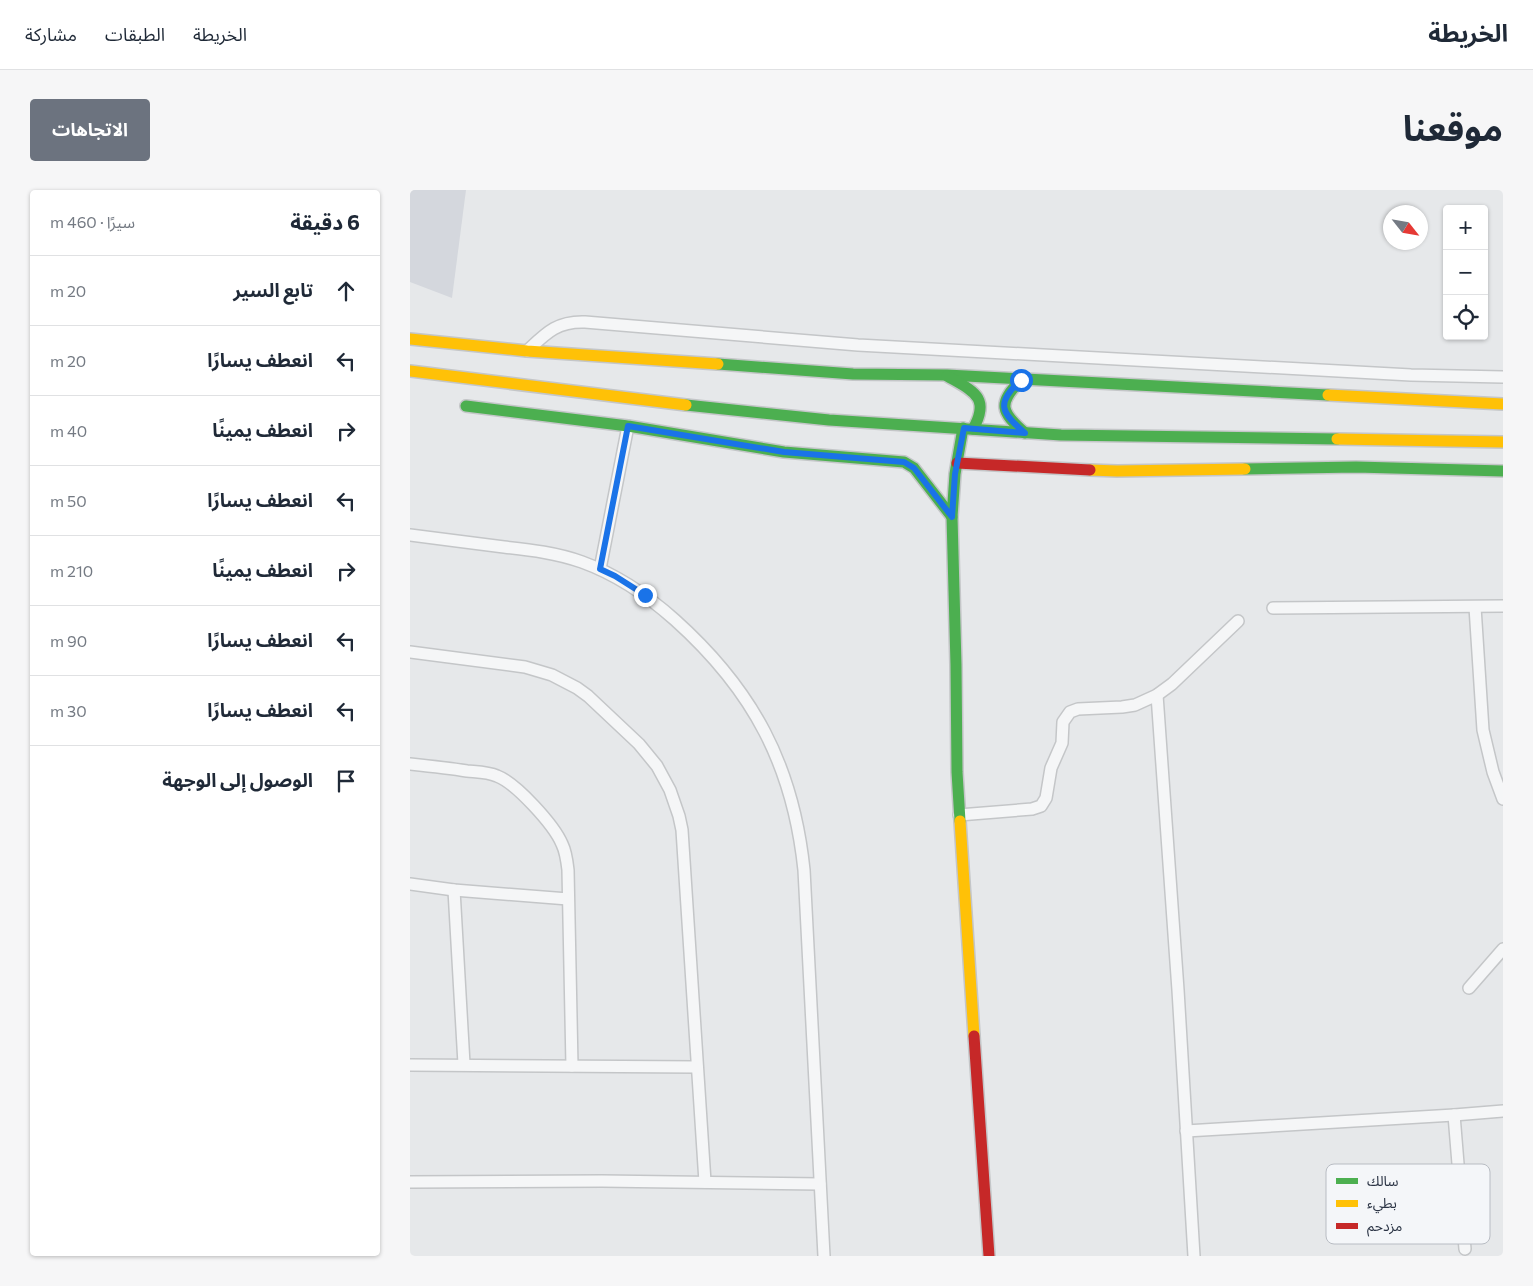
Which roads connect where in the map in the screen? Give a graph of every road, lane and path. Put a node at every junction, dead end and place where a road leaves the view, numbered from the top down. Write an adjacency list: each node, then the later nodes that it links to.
1 (410, 339): 2 (main road)
2 (527, 351): 4 (main road); 5 (street)
3 (410, 371): 10 (main road)
4 (947, 375): 6 (main road); 10 (main road)
5 (1503, 377)
6 (1021, 380): 7 (main road); 11 (main road)
7 (1503, 404)
8 (466, 406): 9 (main road)
9 (628, 426): 15 (main road); 17 (street)
10 (968, 429): 11 (main road); 13 (main road)
11 (1025, 433): 12 (main road)
12 (1503, 442)
13 (957, 463): 14 (main road); 15 (main road)
14 (1503, 470)
15 (952, 517): 26 (main road)
16 (410, 535): 17 (street)
17 (600, 569): 42 (street)
18 (1475, 606): 19 (street); 20 (street); 25 (street)
19 (1503, 606)
20 (1273, 608)
21 (1238, 621): 23 (street)
22 (410, 652): 35 (street)
23 (1157, 695): 26 (street); 38 (street)
24 (410, 764): 29 (street)
25 (1503, 799)
26 (959, 815): 46 (main road)
27 (410, 884): 28 (street)
28 (454, 890): 29 (street); 32 (street)
29 (568, 899): 34 (street)
30 (1503, 949): 31 (street)
31 (1469, 988)
32 (464, 1064): 33 (street); 34 (street)
33 (410, 1065)
34 (572, 1066): 35 (street)
35 (697, 1067): 41 (street)
36 (1503, 1111): 37 (street)
37 (1454, 1115): 38 (street); 39 (street)
38 (1186, 1131): 47 (street)
39 (1458, 1164)
40 (410, 1182): 41 (street)
41 (705, 1182): 42 (street)
42 (820, 1184): 45 (street)
43 (1465, 1244): 44 (street)
44 (1465, 1249)
45 (824, 1256)
46 (989, 1256)
47 (1194, 1256)

